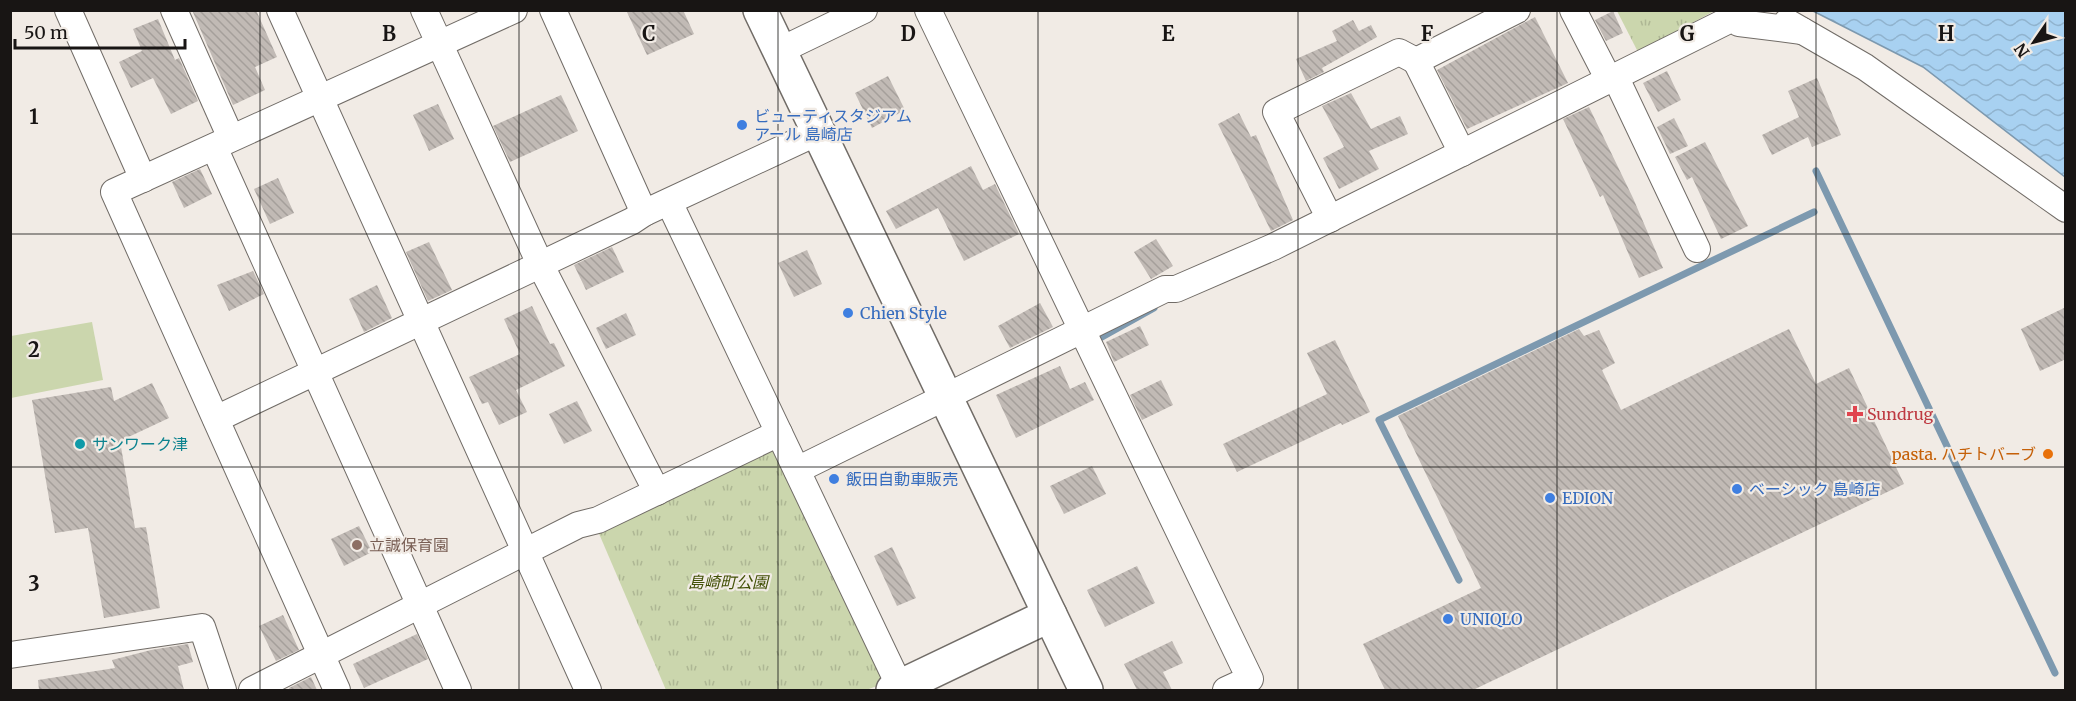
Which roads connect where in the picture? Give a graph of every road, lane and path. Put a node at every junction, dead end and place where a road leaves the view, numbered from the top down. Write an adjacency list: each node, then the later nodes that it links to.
1 (68, 10): 22 (street)
2 (174, 10): 20 (street)
3 (280, 10): 18 (street)
4 (424, 10): 14 (street)
5 (514, 10): 14 (street)
6 (553, 10): 25 (street)
7 (760, 10): 15 (street)
8 (864, 10): 15 (street)
9 (928, 10): 30 (street)
10 (1517, 10): 16 (street)
11 (1573, 10): 17 (street)
12 (1764, 10): 13 (street)
13 (1802, 31): 17 (street); 24 (street)
14 (439, 45): 18 (street); 28 (street)
15 (779, 51): 19 (street)
16 (1416, 61): 21 (street); 26 (street)
17 (1612, 78): 21 (street); 27 (street)
18 (320, 98): 20 (street); 29 (street)
19 (818, 132): 23 (street); 32 (street)
20 (223, 143): 22 (street); 31 (street)
21 (1462, 153): 26 (street)
22 (143, 178): 33 (street)
23 (669, 201): 25 (street); 34 (street)
24 (2066, 209)
25 (644, 213): 28 (street)
26 (1330, 219): 30 (street)
27 (1697, 249)
28 (540, 264): 29 (street); 36 (street)
29 (420, 320): 31 (street); 37 (street)
30 (1081, 331): 32 (street); 49 (street)
31 (315, 371): 33 (street); 38 (street)
32 (945, 398): 35 (street); 39 (street)
33 (216, 419): 41 (street)
34 (778, 433): 35 (street); 36 (street)
35 (797, 470): 42 (street)
36 (657, 492): 37 (street)
37 (524, 552): 38 (street); 47 (street)
38 (420, 605): 41 (street); 46 (street)
39 (1050, 615): 42 (street); 48 (street)
40 (10, 655): 43 (street)
41 (321, 656): 44 (street); 45 (street)
42 (897, 689)
43 (223, 690)
44 (252, 690)
45 (337, 690)
46 (458, 690)
47 (588, 690)
48 (1086, 690)
49 (1226, 690)

